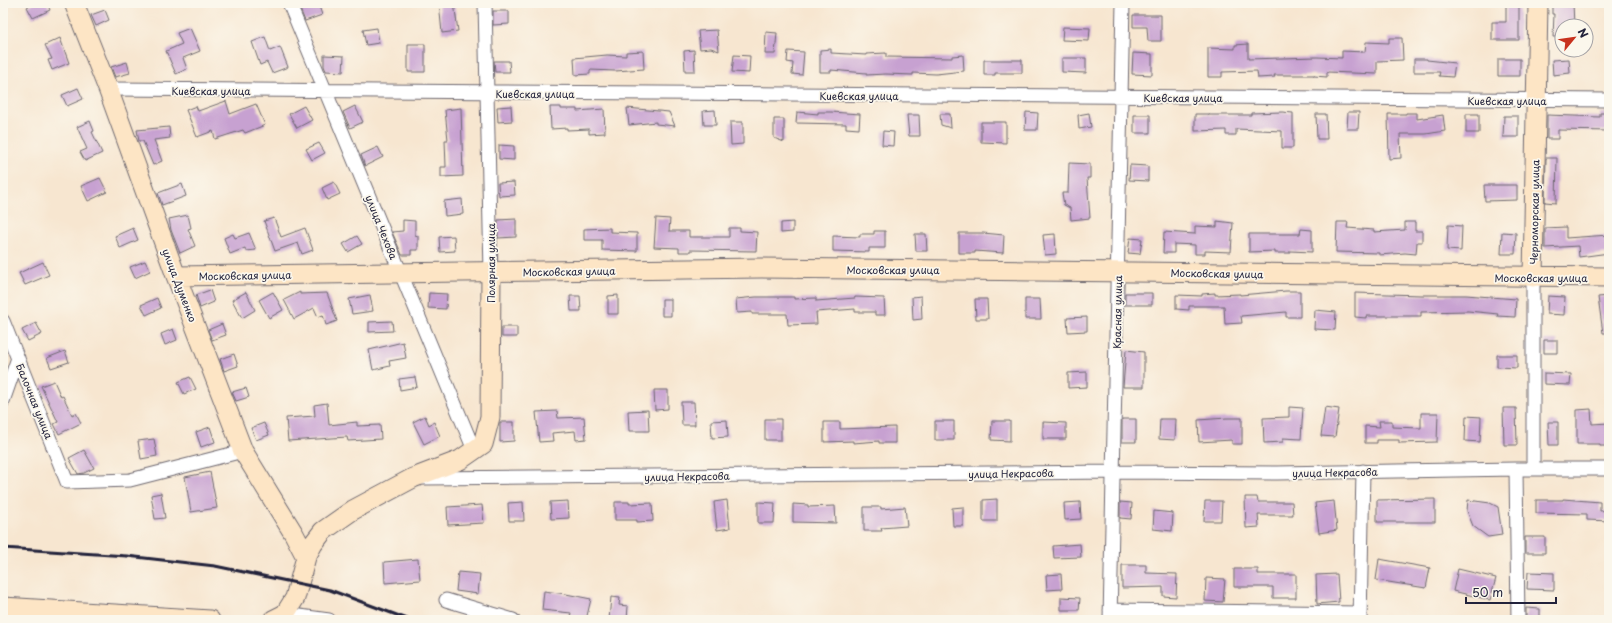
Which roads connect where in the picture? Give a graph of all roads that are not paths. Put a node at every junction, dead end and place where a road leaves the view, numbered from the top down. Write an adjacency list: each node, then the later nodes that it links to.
1 (74, 3): 6 (main road, улица Думенко)
2 (289, 3): 7 (street, улица Чехова)
3 (485, 3): 8 (street, Полярная улица)
4 (1124, 3): 9 (street, Красная улица)
5 (1538, 3): 10 (main road, Черноморская улица)
6 (108, 89): 7 (street, Киевская улица); 15 (main road, улица Думенко)
7 (326, 91): 8 (street, Киевская улица); 14 (street, улица Чехова)
8 (487, 92): 9 (street, Киевская улица); 13 (street, Полярная улица)
9 (1122, 97): 10 (street, Киевская улица); 12 (street, Красная улица)
10 (1536, 100): 11 (street, Киевская улица); 16 (main road, Черноморская улица)
11 (1609, 100)
12 (1118, 271): 13 (main road, Московская улица); 16 (main road, Московская улица); 27 (street, Красная улица)
13 (491, 272): 14 (main road, Московская улица); 21 (main road, Полярная улица)
14 (401, 273): 15 (main road, Московская улица); 21 (street, улица Чехова)
15 (176, 276): 22 (main road, улица Думенко)
16 (1533, 277): 17 (main road, Московская улица); 23 (street, Черноморская улица)
17 (1609, 277)
18 (3, 321): 19 (street, Балочная улица)
19 (18, 358): 20 (street); 22 (street, Балочная улица)
20 (3, 402)
21 (474, 450): 28 (main road, Полярная улица)
22 (243, 452): 29 (main road, улица Думенко)
23 (1533, 468): 24 (street, улица Некрасова); 25 (street, улица Некрасова)
24 (1516, 469): 26 (street, улица Некрасова); 38 (street)
25 (1609, 469)
26 (1363, 471): 27 (street, улица Некрасова); 33 (street)
27 (1114, 472): 28 (street, улица Некрасова); 32 (street, Красная улица)
28 (413, 478): 29 (main road, Полярная улица)
29 (306, 557): 34 (main road, Полярная улица)
30 (446, 600): 37 (street)
31 (3, 607): 35 (main road)
32 (1110, 615): 33 (street)
33 (1360, 616)
34 (279, 617): 36 (street)
35 (210, 620)
36 (329, 620)
37 (513, 620)
38 (1518, 620)

